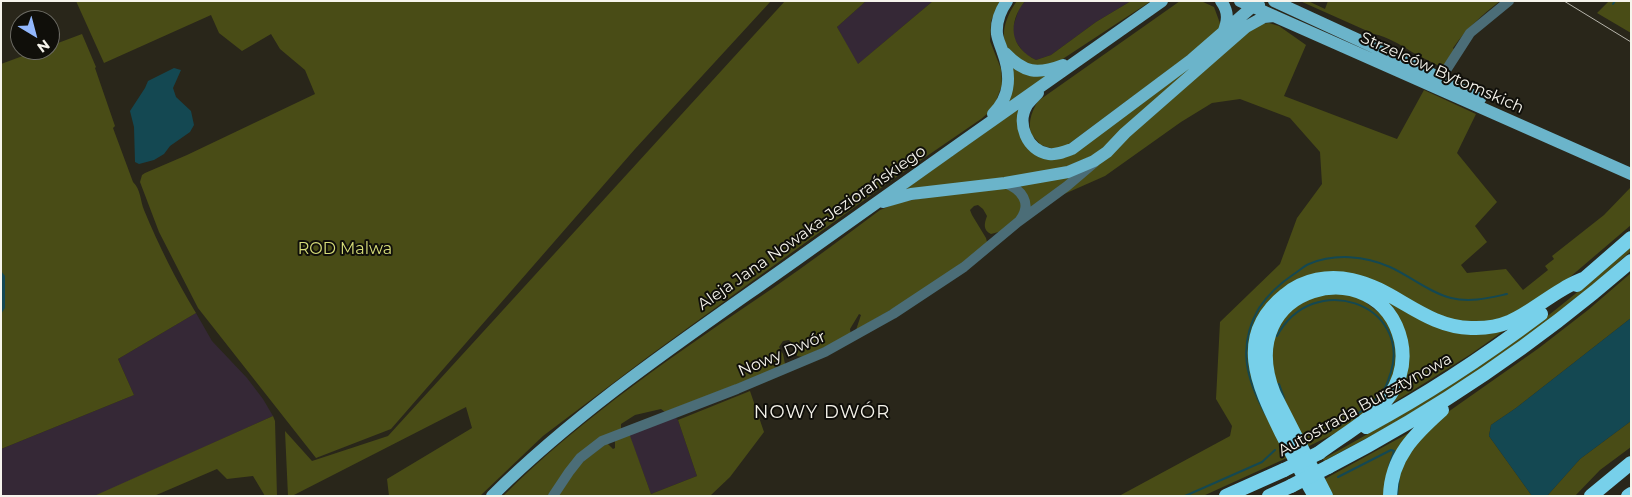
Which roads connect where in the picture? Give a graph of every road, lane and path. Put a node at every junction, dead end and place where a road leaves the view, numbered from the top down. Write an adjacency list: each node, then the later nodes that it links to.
1 (1006, 1): 11 (main road)
2 (1162, 1): 12 (main road, Aleja Jana Nowaka-Jeziorańskiego)
3 (1221, 1): 10 (main road)
4 (1240, 1): 6 (main road, Strzelców Bytomskich)
5 (1509, 1): 13 (street)
6 (1251, 4): 7 (main road); 8 (main road, Strzelców Bytomskich); 9 (main road); 10 (main road)
7 (1279, 4): 13 (main road, Strzelców Bytomskich)
8 (1274, 16): 9 (main road); 18 (main road, Strzelców Bytomskich)
9 (1246, 28): 16 (main road)
10 (1223, 33): 14 (main road)
11 (1002, 50): 12 (main road); 15 (main road)
12 (1081, 57): 14 (main road, Aleja Jana Nowaka-Jeziorańskiego)
13 (1441, 78): 17 (main road, Strzelców Bytomskich)
14 (1050, 79): 15 (main road, Aleja Jana Nowaka-Jeziorańskiego)
15 (970, 136): 20 (main road, Aleja Jana Nowaka-Jeziorańskiego)
16 (1100, 157): 19 (main road); 21 (street, Nowy Dwór)
17 (1631, 166)
18 (1631, 174)
19 (1005, 183): 20 (main road); 21 (street)
20 (871, 205): 28 (main road, Aleja Jana Nowaka-Jeziorańskiego)
21 (1018, 222): 29 (street, Nowy Dwór)
22 (1631, 238): 24 (highway, Autostrada Bursztynowa)
23 (1631, 261): 25 (highway, Autostrada Bursztynowa)
24 (1583, 279): 26 (highway, Autostrada Bursztynowa); 32 (highway)
25 (1481, 377): 31 (highway, Autostrada Bursztynowa, bridge); 34 (highway)
26 (1319, 453): 30 (highway, Autostrada Bursztynowa, bridge); 33 (highway)
27 (1631, 463): 35 (highway)
28 (492, 496)
29 (553, 496)
30 (1226, 496)
31 (1269, 496)
32 (1314, 496)
33 (1326, 496)
34 (1390, 496)
35 (1591, 496)

